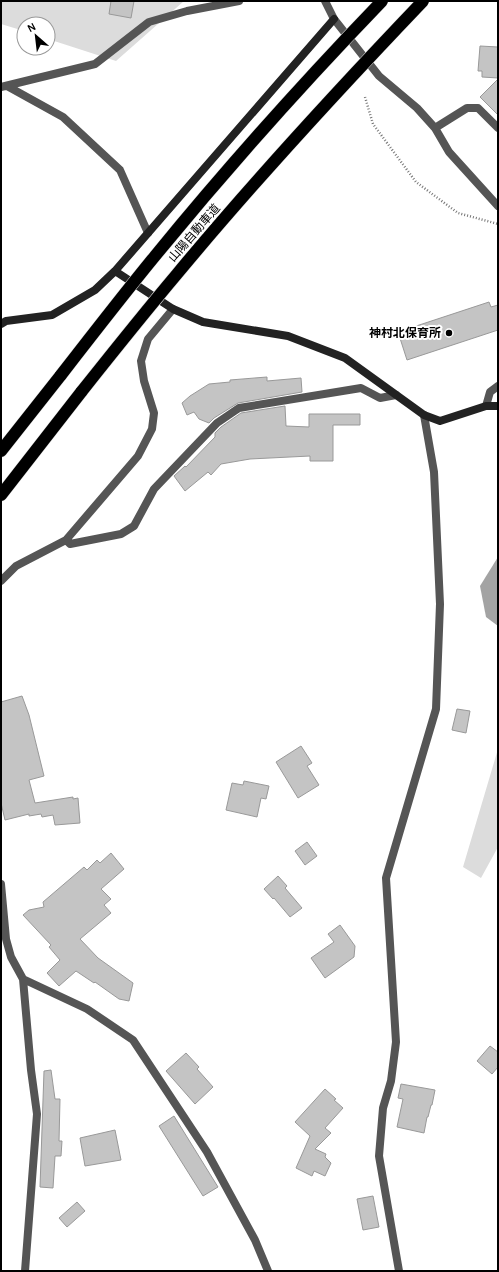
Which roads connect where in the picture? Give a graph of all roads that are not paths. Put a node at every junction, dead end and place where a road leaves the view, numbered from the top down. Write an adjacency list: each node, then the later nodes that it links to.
1 (239, 1): 6 (street)
2 (326, 1): 5 (street)
3 (382, 1): 19 (highway, 山陽自動車道, bridge)
4 (423, 1): 20 (highway, 山陽自動車道, bridge)
5 (334, 19): 7 (street); 10 (street)
6 (4, 86): 10 (street)
7 (435, 128): 8 (street); 9 (street)
8 (498, 128)
9 (498, 206)
10 (148, 233): 11 (street)
11 (115, 271): 12 (street); 13 (street)
12 (173, 309): 15 (street); 21 (street)
13 (1, 324)
14 (498, 386): 16 (street)
15 (396, 394): 18 (street); 21 (street)
16 (486, 406): 17 (street); 18 (street)
17 (498, 406)
18 (424, 415): 27 (street)
19 (1, 451)
20 (1, 495)
21 (66, 540): 22 (street)
22 (1, 581)
23 (1, 884): 24 (street)
24 (23, 979): 25 (street); 26 (street)
25 (25, 1271)
26 (268, 1271)
27 (399, 1271)

